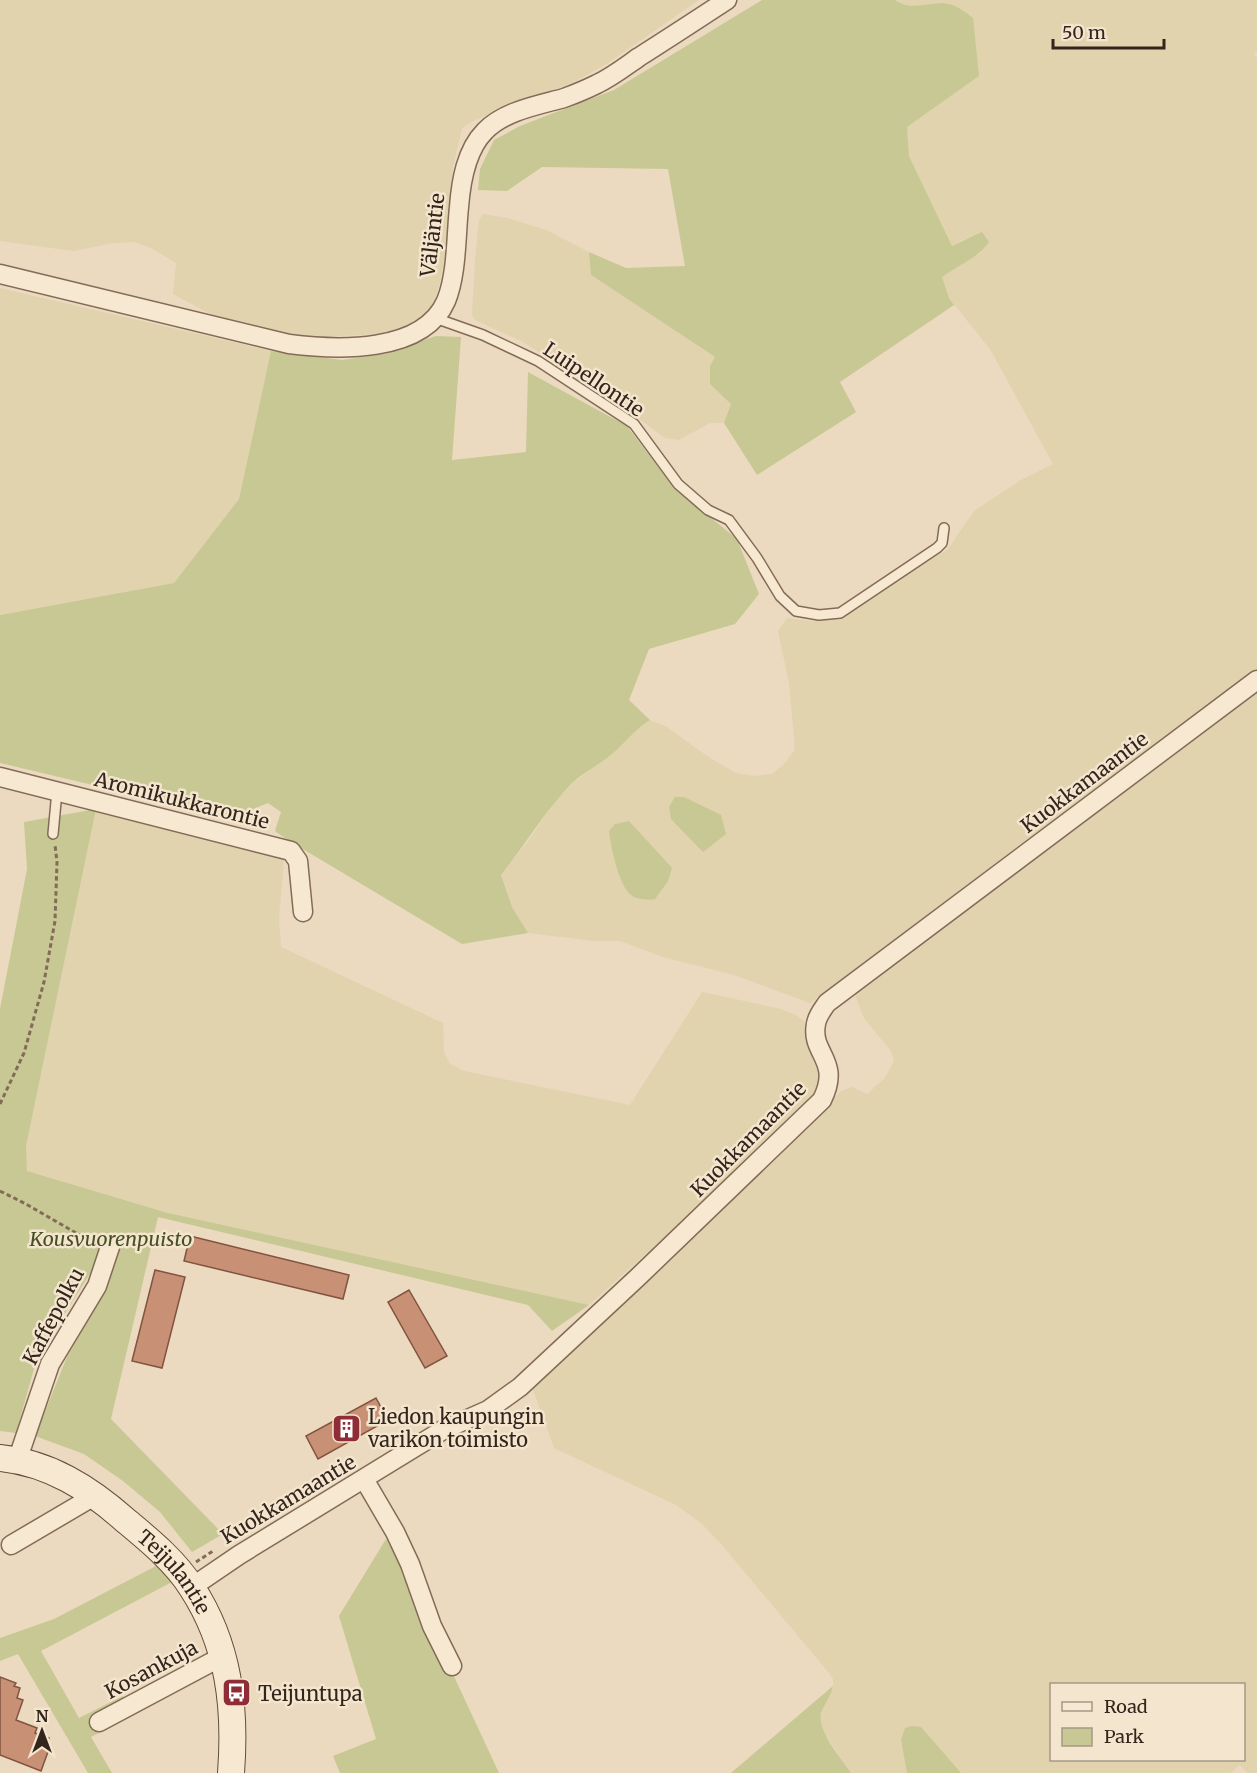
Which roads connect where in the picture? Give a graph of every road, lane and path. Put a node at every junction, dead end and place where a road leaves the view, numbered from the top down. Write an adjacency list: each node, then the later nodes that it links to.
1 (727, 0): 3 (street, Väljäntie)
2 (0, 274): 3 (street, Väljäntie)
3 (435, 318): 4 (lane, Luipellontie)
4 (944, 528)
5 (1257, 680): 14 (street, Kuokkamaantie)
6 (0, 777): 7 (street, Aromikukkarontie)
7 (57, 791): 8 (lane); 9 (street, Aromikukkarontie)
8 (53, 834): 10 (path)
9 (303, 912)
10 (0, 1104)
11 (0, 1191): 12 (path)
12 (109, 1251): 13 (street, Kaffepolku)
13 (13, 1454): 15 (street, Teijulantie)
14 (364, 1479): 17 (street, Kuokkamaantie); 19 (street)
15 (96, 1495): 16 (street); 17 (street, Teijulantie)
16 (11, 1545)
17 (192, 1587): 18 (street, Teijulantie)
18 (223, 1656): 20 (street, Kosankuja); 21 (street, Teijulantie)
19 (452, 1666)
20 (99, 1722)
21 (231, 1773)

